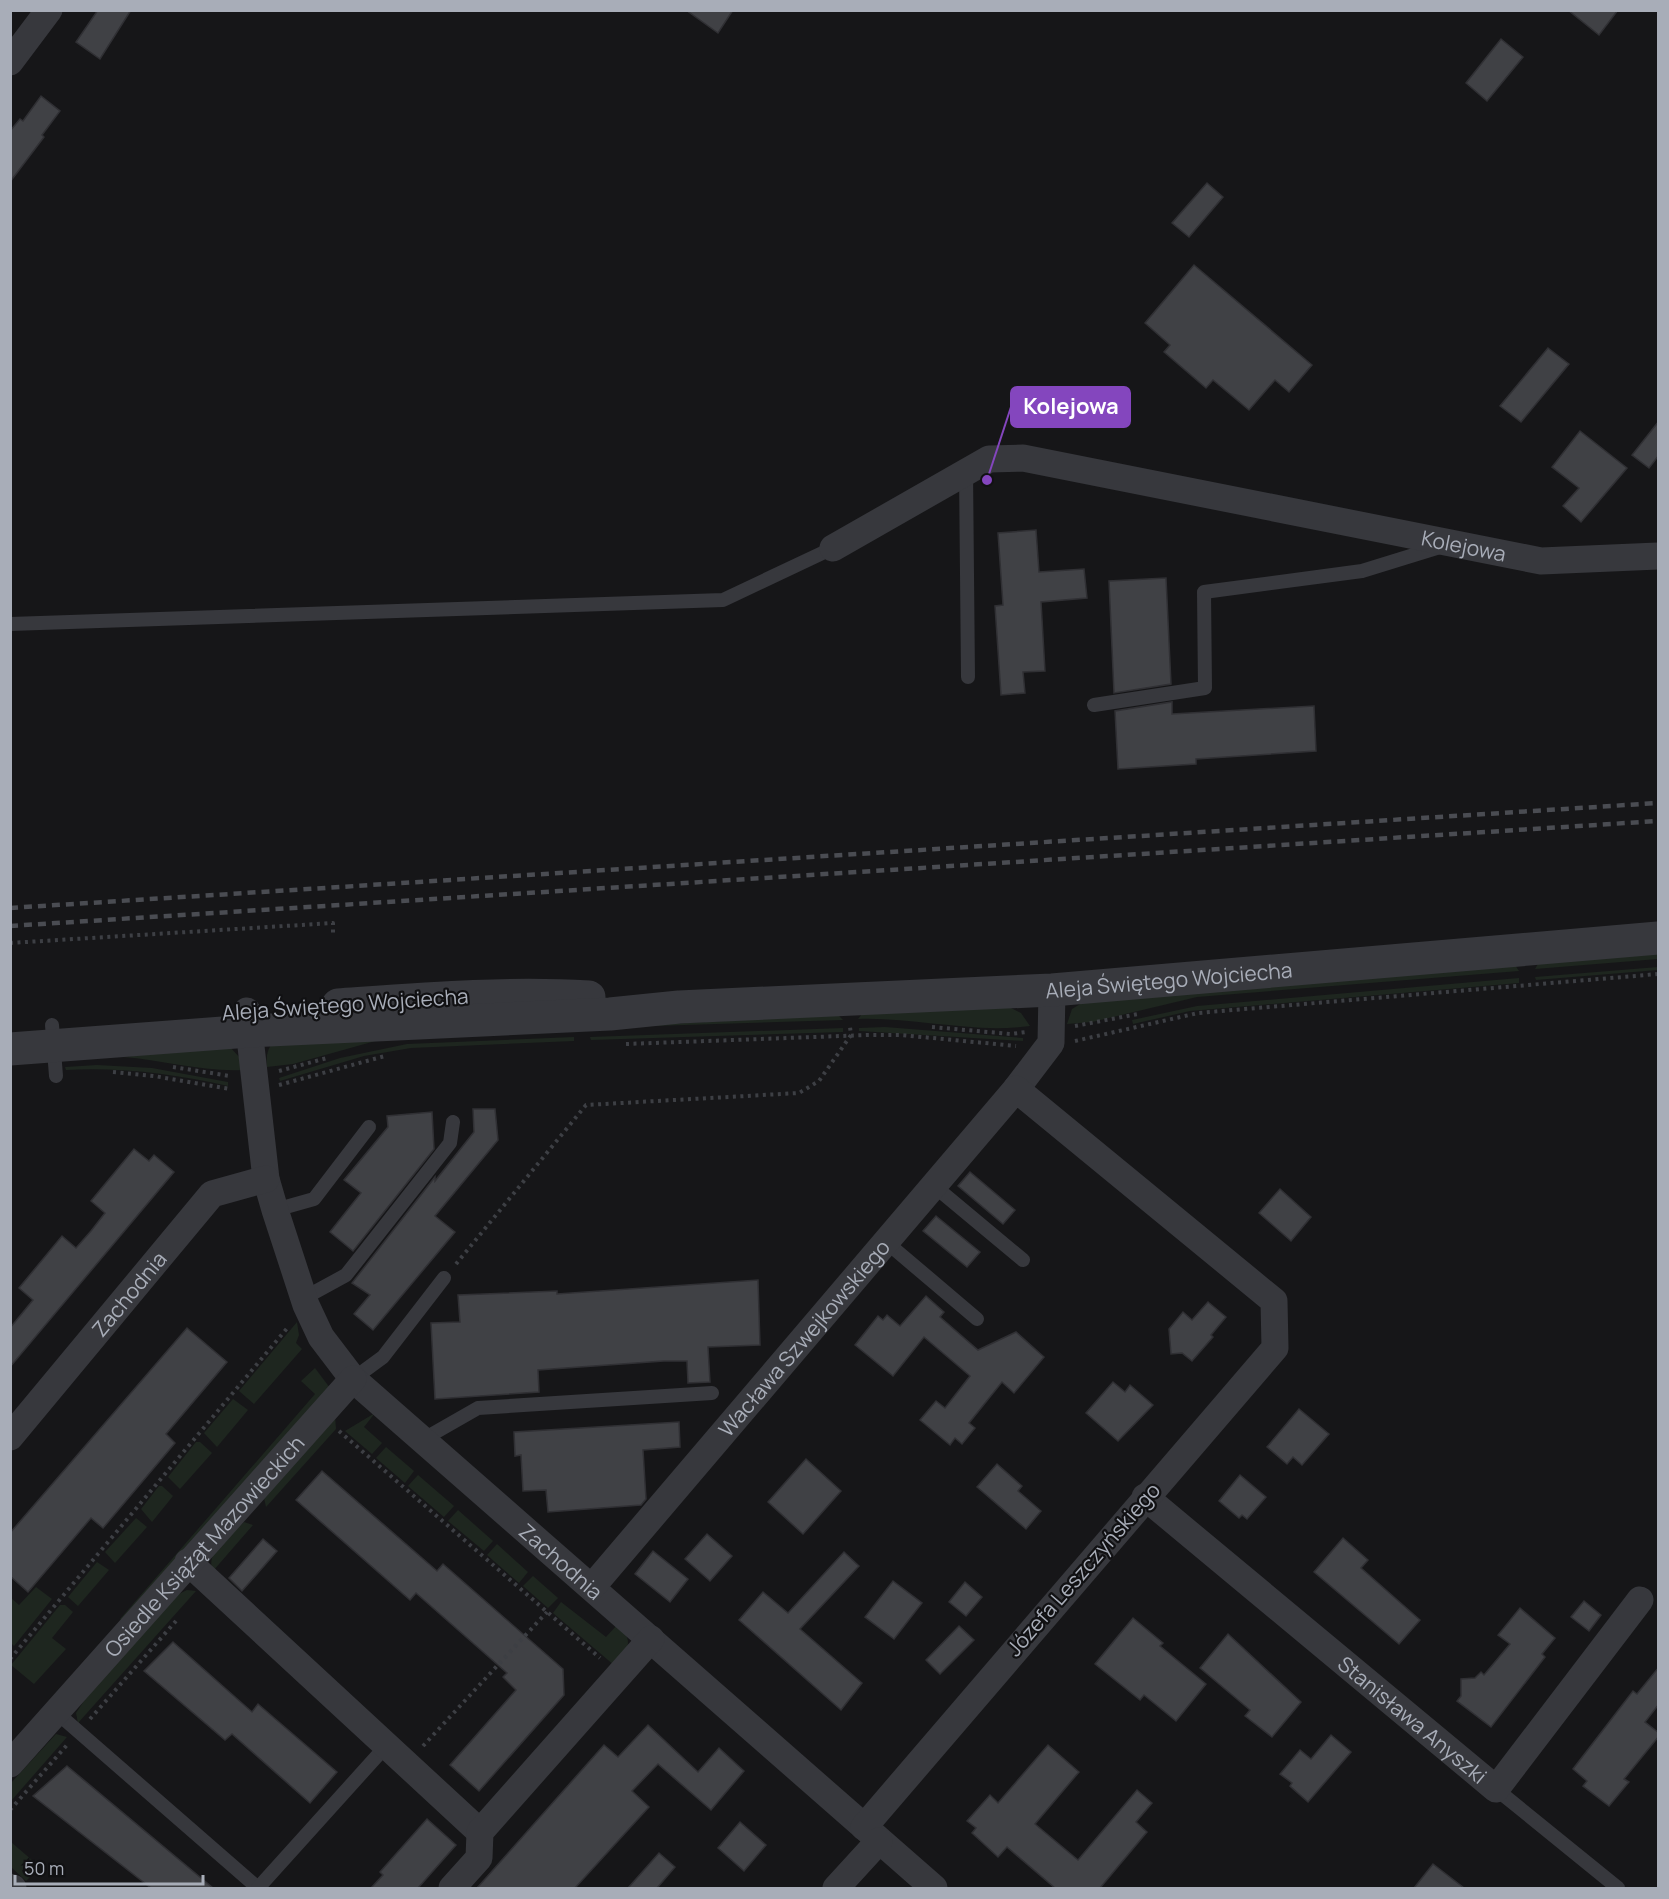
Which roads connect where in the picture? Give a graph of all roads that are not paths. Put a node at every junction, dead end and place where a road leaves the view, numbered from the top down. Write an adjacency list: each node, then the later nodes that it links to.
1 (49, 10): 2 (street)
2 (10, 62)
3 (966, 471): 4 (street, Kolejowa); 5 (street, Kolejowa); 8 (lane)
4 (1450, 544): 6 (street, Kolejowa); 9 (lane)
5 (833, 548): 7 (lane)
6 (1659, 556)
7 (10, 624)
8 (968, 677)
9 (1094, 705)
10 (1659, 938): 11 (street, Aleja Świętego Wojciecha)
11 (1052, 990): 12 (street, Aleja Świętego Wojciecha); 16 (street, Wacława Szwejkowskiego)
12 (248, 1021): 15 (street, Aleja Świętego Wojciecha); 19 (street, Zachodnia)
13 (10, 1028): 15 (street, Aleja Świętego Wojciecha)
14 (10, 1049): 15 (street, Aleja Świętego Wojciecha)
15 (54, 1049)
16 (1016, 1089): 20 (street, Wacława Szwejkowskiego); 31 (street, Józefa Leszczyńskiego)
17 (453, 1122): 25 (lane)
18 (369, 1127): 21 (lane)
19 (266, 1179): 21 (street, Zachodnia); 29 (street, Zachodnia)
20 (933, 1185): 22 (street, Wacława Szwejkowskiego); 23 (lane)
21 (275, 1210): 25 (street, Zachodnia)
22 (885, 1241): 26 (lane); 33 (street, Wacława Szwejkowskiego)
23 (1023, 1260)
24 (444, 1278): 27 (lane)
25 (305, 1301): 27 (street, Zachodnia)
26 (977, 1319)
27 (353, 1379): 30 (street, Zachodnia); 32 (street, Osiedle Książąt Mazowieckich)
28 (712, 1393): 30 (lane)
29 (10, 1437)
30 (422, 1440): 33 (street, Zachodnia)
31 (1145, 1497): 39 (street, Stanisława Anyszki); 41 (street, Józefa Leszczyńskiego)
32 (188, 1562): 36 (street, Osiedle Książąt Mazowieckich); 37 (street)
33 (592, 1587): 35 (street, Zachodnia)
34 (1640, 1600): 39 (street, Stanisława Anyszki)
35 (651, 1639): 40 (street); 41 (street, Zachodnia)
36 (56, 1712): 38 (street, Osiedle Książąt Mazowieckich); 42 (lane)
37 (387, 1745): 40 (street); 42 (lane)
38 (10, 1764)
39 (1496, 1790): 46 (lane)
40 (480, 1832): 43 (street)
41 (871, 1834): 44 (street, Józefa Leszczyńskiego); 45 (street, Zachodnia)
42 (258, 1888)
43 (452, 1888)
44 (836, 1888)
45 (934, 1888)
46 (1618, 1888)

